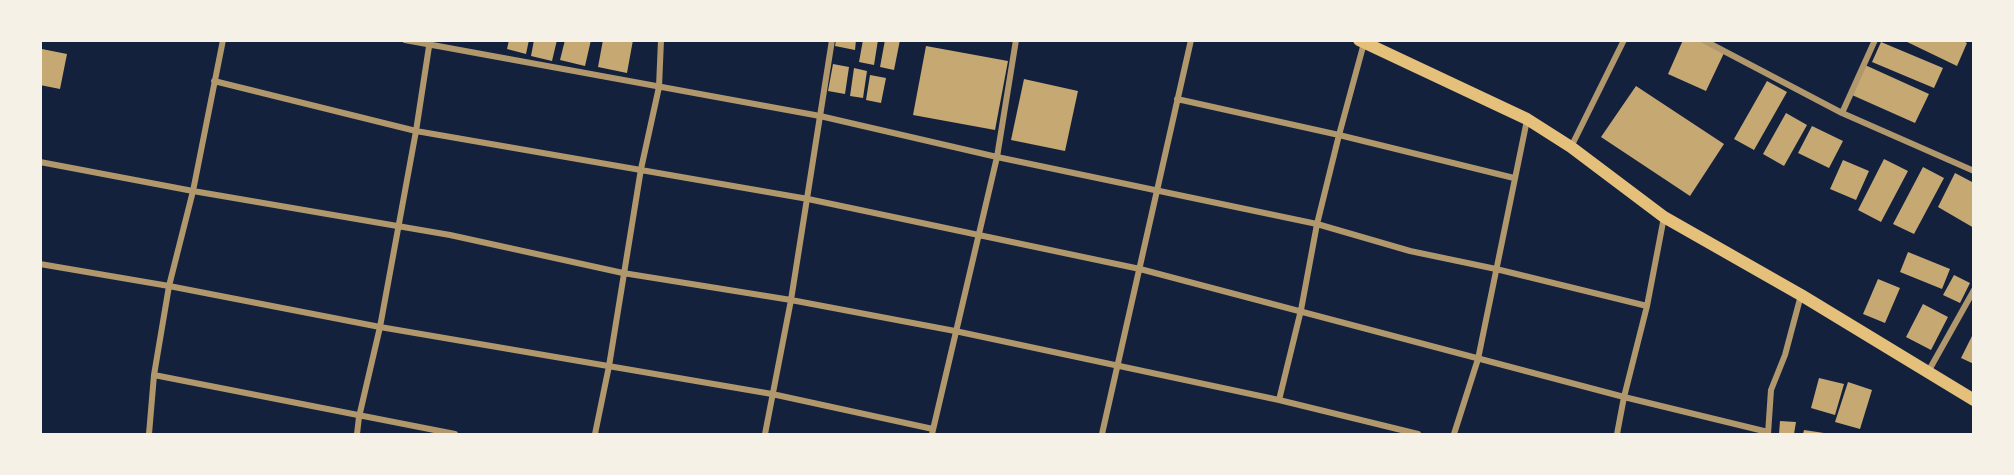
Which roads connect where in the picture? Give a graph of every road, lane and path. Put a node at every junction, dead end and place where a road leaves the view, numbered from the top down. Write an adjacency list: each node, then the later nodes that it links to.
1 (223, 40): 12 (street)
2 (405, 40): 11 (street)
3 (661, 40): 13 (street)
4 (832, 40): 16 (street)
5 (1016, 40): 21 (street)
6 (1191, 40): 14 (street)
7 (1624, 40): 20 (street)
8 (1703, 40): 15 (street)
9 (1875, 40): 15 (street)
10 (1362, 42): 17 (main road); 19 (street)
11 (429, 43): 13 (street); 18 (street)
12 (214, 81): 18 (street); 27 (street)
13 (659, 87): 16 (street); 23 (street)
14 (1177, 99): 19 (street); 26 (street)
15 (1842, 113): 24 (street)
16 (820, 116): 21 (street); 28 (street)
17 (1527, 119): 20 (main road); 25 (street)
18 (416, 131): 23 (street); 31 (street)
19 (1339, 135): 25 (street); 30 (street)
20 (1570, 147): 29 (main road)
21 (997, 157): 26 (street); 32 (street)
22 (40, 162): 27 (street)
23 (641, 169): 28 (street); 36 (street)
24 (1974, 171)
25 (1514, 178): 35 (street)
26 (1157, 190): 30 (street); 34 (street)
27 (193, 191): 31 (street); 37 (street)
28 (808, 199): 32 (street); 40 (street)
29 (1664, 217): 39 (main road); 41 (street)
30 (1317, 224): 35 (street); 42 (street)
31 (398, 227): 36 (street); 43 (street)
32 (978, 235): 34 (street); 44 (street)
33 (40, 264): 37 (street)
34 (1140, 269): 42 (street); 47 (street)
35 (1496, 269): 41 (street); 45 (street)
36 (623, 273): 40 (street); 46 (street)
37 (169, 286): 43 (street); 49 (street)
38 (1974, 290): 48 (street)
39 (1801, 295): 48 (main road); 56 (street)
40 (791, 300): 44 (street); 50 (street)
41 (1647, 306): 51 (street)
42 (1301, 310): 45 (street); 52 (street)
43 (380, 327): 46 (street); 54 (street)
44 (955, 331): 47 (street); 55 (street)
45 (1478, 359): 51 (street); 64 (street)
46 (609, 366): 50 (street); 60 (street)
47 (1117, 366): 52 (street); 62 (street)
48 (1928, 373): 53 (main road)
49 (154, 375): 54 (street); 57 (street)
50 (772, 394): 55 (street); 61 (street)
51 (1624, 397): 56 (street); 65 (street)
52 (1279, 400): 63 (street)
53 (1974, 400)
54 (359, 417): 58 (street); 59 (street)
55 (933, 432)
56 (1768, 433)
57 (149, 435)
58 (357, 435)
59 (455, 435)
60 (595, 435)
61 (765, 435)
62 (1102, 435)
63 (1418, 435)
64 (1454, 435)
65 (1617, 435)

